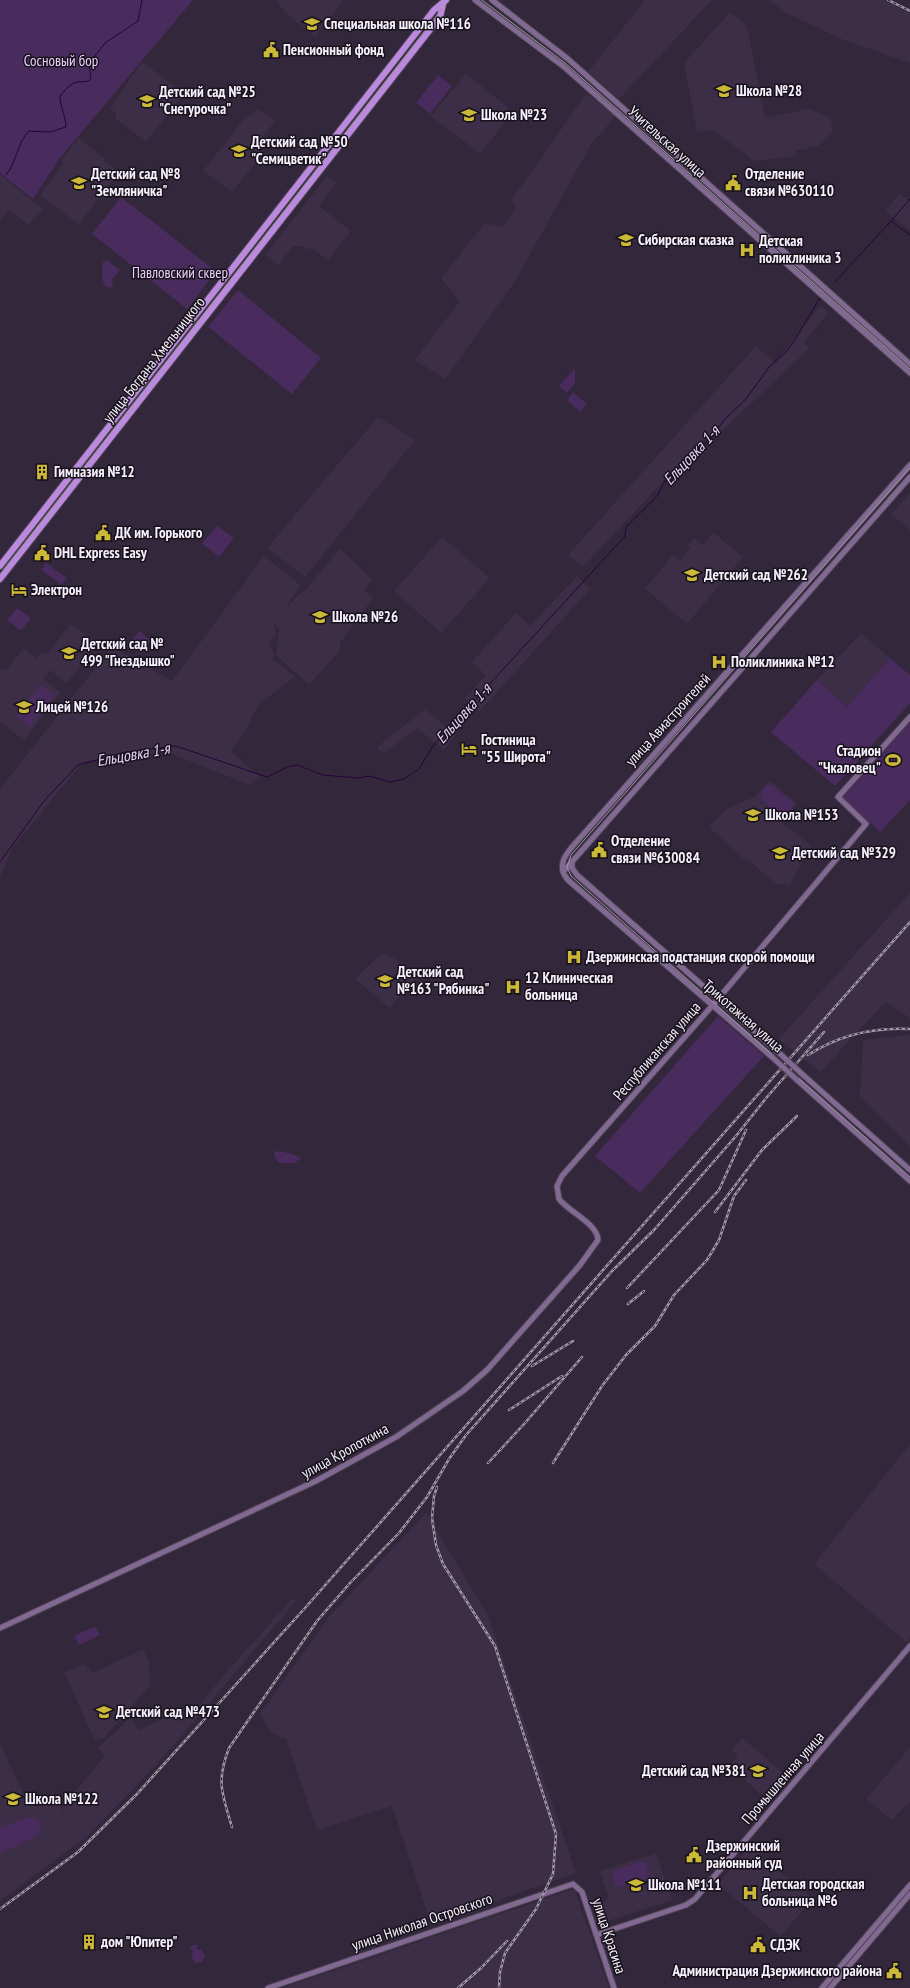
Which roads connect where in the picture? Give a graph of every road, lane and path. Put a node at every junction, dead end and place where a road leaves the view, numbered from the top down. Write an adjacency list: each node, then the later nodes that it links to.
1 (451, 0): 4 (main road)
2 (475, 0): 6 (main road, Учительская улица)
3 (492, 0): 5 (main road, Учительская улица)
4 (445, 2): 9 (highway, улица Богдана Хмельницкого); 10 (highway, улица Богдана Хмельницкого)
5 (910, 364)
6 (910, 373)
7 (910, 465): 12 (main road, улица Авиастроителей)
8 (910, 477): 13 (main road, улица Авиастроителей)
9 (0, 566)
10 (0, 580)
11 (910, 717): 17 (main road, Республиканская улица)
12 (570, 849): 13 (main road); 14 (main road, улица Авиастроителей)
13 (574, 858): 14 (main road, улица Авиастроителей); 15 (main road, Трикотажная улица)
14 (562, 870): 16 (main road, Трикотажная улица)
15 (649, 939): 16 (main road); 17 (main road, Трикотажная улица)
16 (644, 946): 18 (main road, Трикотажная улица)
17 (718, 1000): 18 (main road, Республиканская улица); 19 (main road, Трикотажная улица, bridge)
18 (712, 1006): 20 (main road, Трикотажная улица, bridge); 21 (main road, Республиканская улица)
19 (910, 1170)
20 (910, 1181)
21 (563, 1204): 22 (main road, улица Кропоткина)
22 (0, 1628)
23 (910, 1646): 27 (main road, Промышленная улица)
24 (910, 1885): 30 (main road)
25 (582, 1892): 27 (main road, улица Красина); 28 (main road, улица Николая Островского)
26 (910, 1894): 31 (main road)
27 (596, 1935): 29 (main road, улица Красина)
28 (268, 1988)
29 (614, 1988)
30 (822, 1988)
31 (830, 1988)

